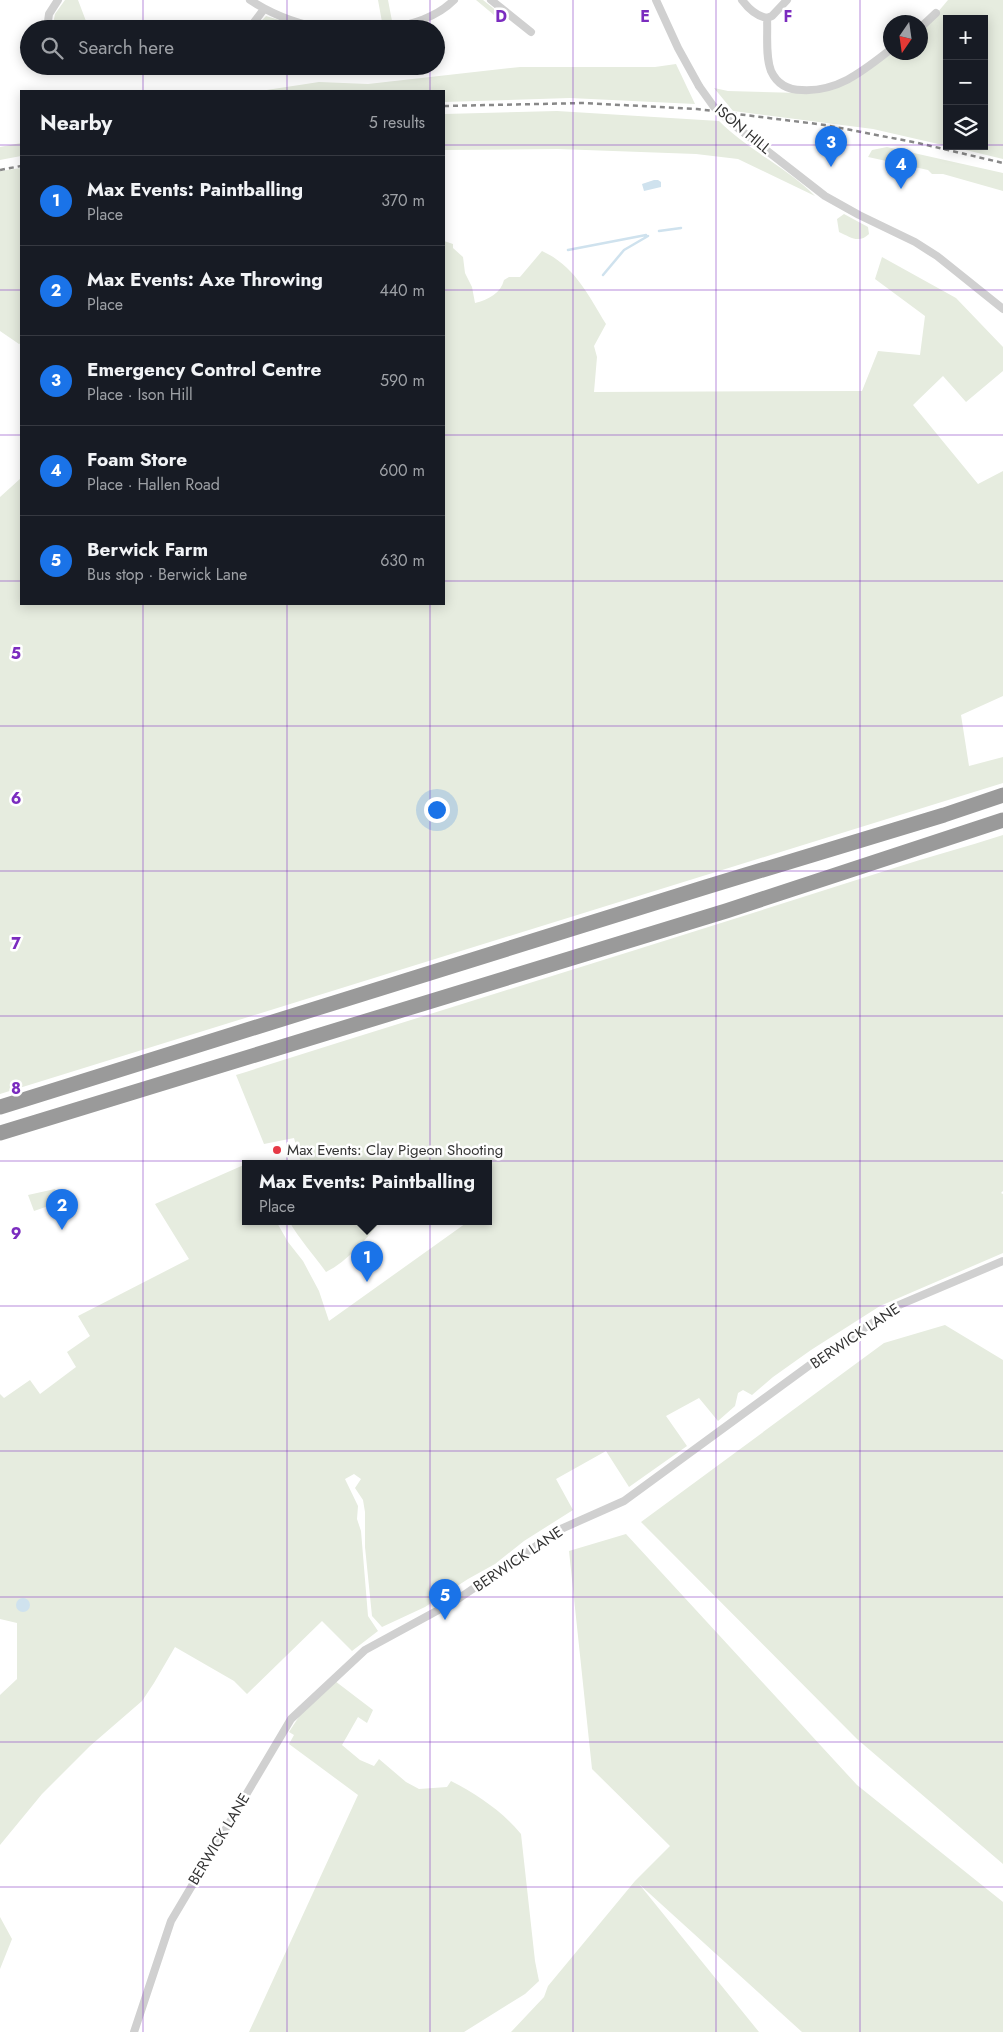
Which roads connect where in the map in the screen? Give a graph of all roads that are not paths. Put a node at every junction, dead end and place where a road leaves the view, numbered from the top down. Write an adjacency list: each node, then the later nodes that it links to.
1 (58, 0): 11 (street)
2 (250, 0): 8 (street)
3 (454, 0): 14 (street)
4 (491, 0): 16 (street)
5 (742, 0): 10 (street)
6 (787, 0): 10 (street)
7 (657, 4): 18 (street, ISON HILL, bridge)
8 (264, 9): 12 (street); 13 (street)
9 (936, 13): 15 (street)
10 (767, 18): 17 (street)
11 (48, 20)
12 (256, 20)
13 (292, 20)
14 (423, 20)
15 (928, 20)
16 (531, 32)
17 (883, 55)
18 (1003, 309)
19 (1003, 795): 21 (highway)
20 (1003, 820): 22 (highway)
21 (0, 1107)
22 (0, 1133)
23 (1003, 1261): 24 (street, BERWICK LANE)
24 (134, 2032)

